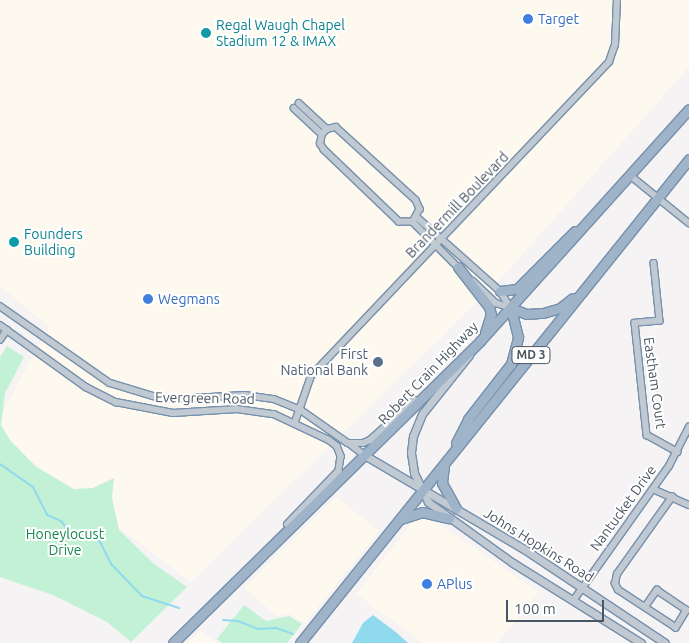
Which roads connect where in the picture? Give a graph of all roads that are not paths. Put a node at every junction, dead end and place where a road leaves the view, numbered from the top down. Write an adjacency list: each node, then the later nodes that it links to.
1 (617, 0): 13 (street, Brandermill Boulevard)
2 (299, 103): 5 (street)
3 (294, 108): 6 (street)
4 (689, 109): 8 (highway, Robert Crain Highway)
5 (327, 129): 6 (street); 11 (street)
6 (322, 134): 11 (street)
7 (689, 159): 9 (highway, MD 3)
8 (631, 176): 9 (street); 10 (highway, Robert Crain Highway)
9 (657, 198): 12 (street); 17 (highway, MD 3)
10 (607, 202): 18 (highway); 20 (highway, Robert Crain Highway)
11 (415, 219): 13 (street); 14 (street)
12 (689, 223)
13 (443, 238): 14 (street, Brandermill Boulevard); 18 (street)
14 (435, 246): 16 (street); 26 (street, Brandermill Boulevard)
15 (654, 263): 30 (street, Eastham Court)
16 (458, 267): 20 (street); 24 (highway)
17 (584, 290): 20 (highway); 32 (highway, MD 3)
18 (500, 291): 20 (street)
19 (0, 306): 26 (street, Evergreen Road)
20 (511, 308): 24 (highway, Robert Crain Highway); 32 (highway)
21 (0, 325): 22 (street, Evergreen Road)
22 (7, 330): 23 (street); 27 (street, Evergreen Road)
23 (0, 340)
24 (480, 341): 25 (highway, Robert Crain Highway); 34 (street, Johns Hopkins Road)
25 (458, 363): 29 (street); 31 (highway, Robert Crain Highway)
26 (301, 410): 27 (street, Brandermill Boulevard); 29 (street, Evergreen Road)
27 (295, 422): 40 (street, Evergreen Road)
28 (689, 427): 30 (street, Nantucket Drive)
29 (348, 443): 31 (street, Evergreen Road)
30 (678, 452): 33 (street, Nantucket Drive)
31 (366, 456): 34 (street, Johns Hopkins Road); 40 (highway, Robert Crain Highway)
32 (446, 462): 34 (highway, MD 3); 37 (highway)
33 (653, 489): 35 (street); 41 (street, Nantucket Drive)
34 (422, 490): 37 (street, Johns Hopkins Road); 38 (street, Johns Hopkins Road); 39 (highway, MD 3)
35 (672, 498): 36 (street); 43 (street)
36 (689, 505)
37 (456, 508): 41 (street, Johns Hopkins Road)
38 (449, 518): 39 (highway); 42 (street, Johns Hopkins Road)
39 (400, 519): 45 (highway, MD 3)
40 (256, 562): 44 (highway, Robert Crain Highway)
41 (582, 587): 42 (street, Nantucket Drive); 47 (street, Johns Hopkins Road)
42 (572, 601): 46 (street, Johns Hopkins Road)
43 (645, 607): 43 (street)
44 (173, 643)
45 (300, 643)
46 (641, 643)
47 (664, 643)

